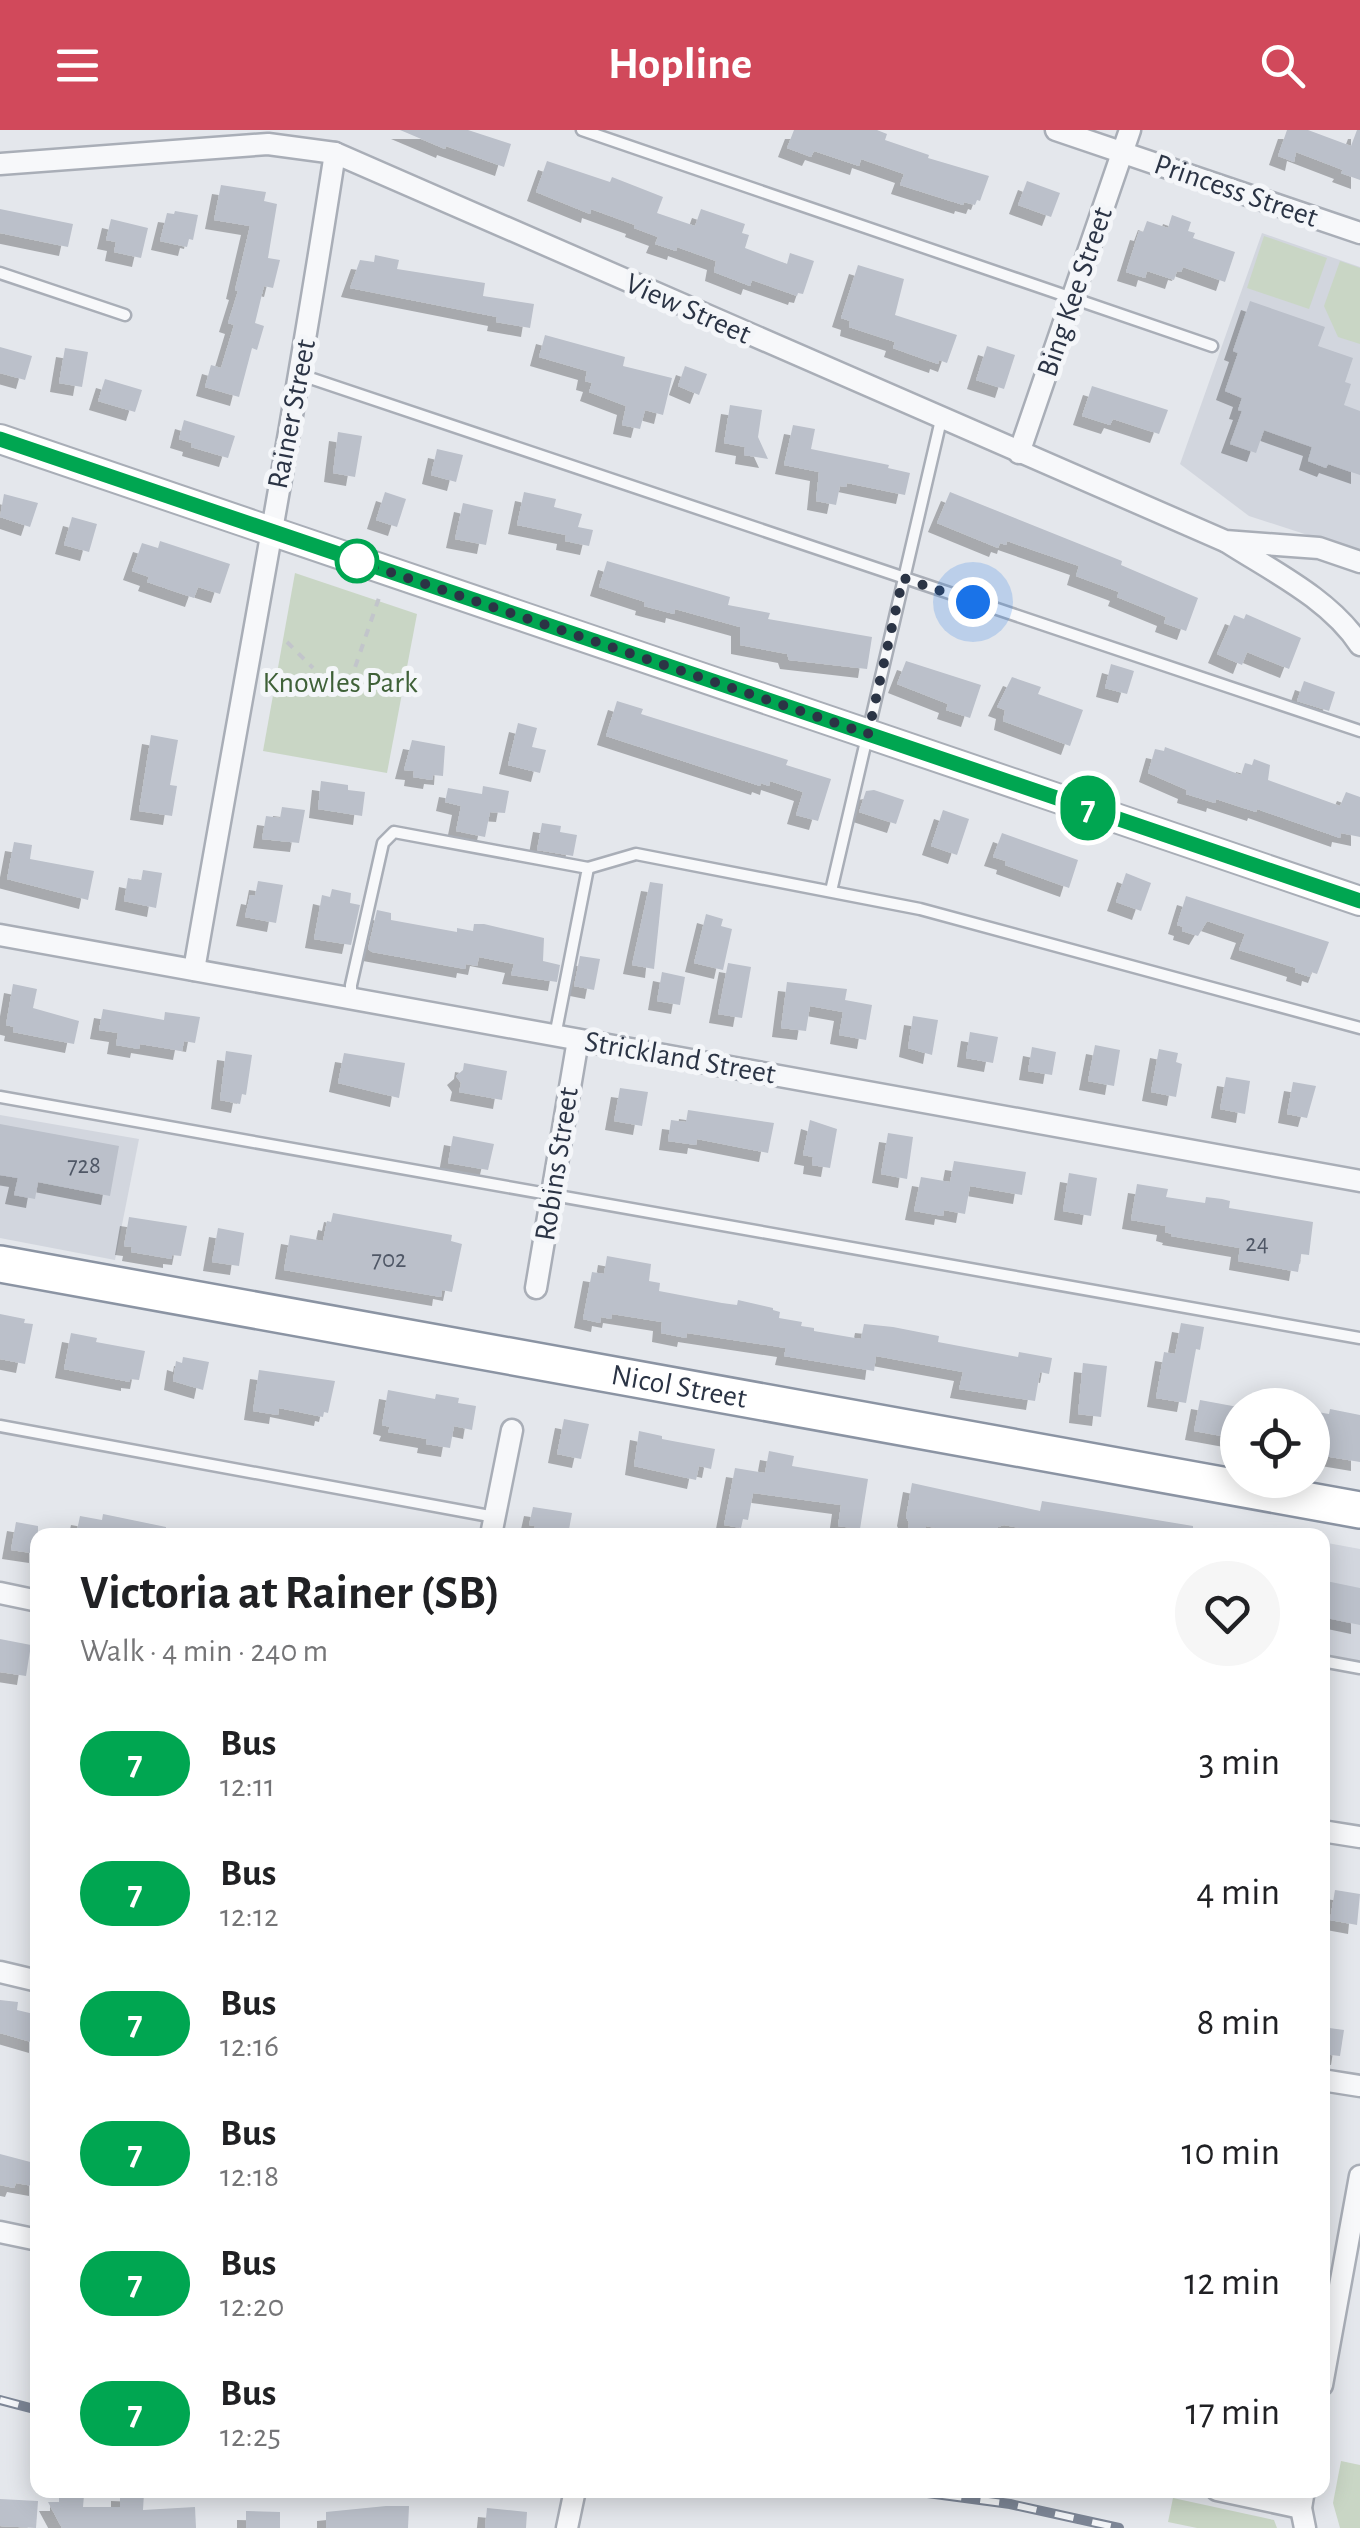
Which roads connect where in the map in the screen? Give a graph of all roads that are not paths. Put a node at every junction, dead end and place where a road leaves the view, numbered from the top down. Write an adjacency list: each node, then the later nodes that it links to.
1 (582, 130): 9 (lane)
2 (1056, 130): 4 (street, Princess Street)
3 (1130, 130): 4 (street, Bing Kee Street)
4 (1122, 152): 7 (street, Princess Street); 9 (street, Bing Kee Street)
5 (336, 153): 6 (street, View Street); 12 (street, Rainer Street); 13 (street, View Street)
6 (0, 164)
7 (1360, 233)
8 (0, 272): 10 (lane)
9 (1072, 297): 11 (lane); 15 (street, Bing Kee Street)
10 (124, 315)
11 (1212, 346)
12 (301, 375): 16 (street, Rainer Street); 19 (lane)
13 (941, 420): 15 (street, View Street); 19 (lane)
14 (0, 439): 16 (street)
15 (1019, 453): 17 (street, View Street)
16 (270, 531): 22 (street); 27 (street, Rainer Street)
17 (1225, 541): 18 (street, View Street); 20 (street)
18 (1360, 562)
19 (903, 578): 21 (lane); 22 (lane)
20 (1360, 645)
21 (1360, 731)
22 (868, 734): 24 (lane); 25 (street)
23 (588, 868): 24 (lane); 28 (lane); 30 (lane)
24 (830, 891): 29 (lane)
25 (1360, 901)
26 (0, 936): 27 (street, Strickland Street)
27 (194, 970): 28 (street, Strickland Street)
28 (352, 999): 30 (street, Strickland Street)
29 (1360, 1028)
30 (555, 1036): 31 (street, Strickland Street)
31 (578, 1040): 33 (street, Strickland Street); 34 (street, Robins Street)
32 (0, 1097): 34 (lane)
33 (1360, 1180)
34 (552, 1196): 36 (street, Robins Street); 37 (lane)
35 (0, 1264): 40 (highway, Nicol Street)
36 (536, 1288)
37 (1360, 1338)
38 (0, 1426): 41 (lane)
39 (512, 1430): 41 (street)
40 (1360, 1510)
41 (493, 1526)
42 (0, 1594): 43 (street)
43 (30, 1599)
44 (1330, 1662): 45 (lane)
45 (1360, 1668)
46 (1330, 1832): 47 (street)
47 (1360, 1837)
48 (0, 1972): 49 (street)
49 (30, 1979)
50 (1330, 2081): 51 (street)
51 (1360, 2086)
52 (1360, 2176): 55 (street)
53 (0, 2232): 54 (street)
54 (30, 2238)
55 (1330, 2341)
56 (574, 2498): 59 (street)
57 (1253, 2498): 58 (street)
58 (1303, 2509)
59 (567, 2528)

